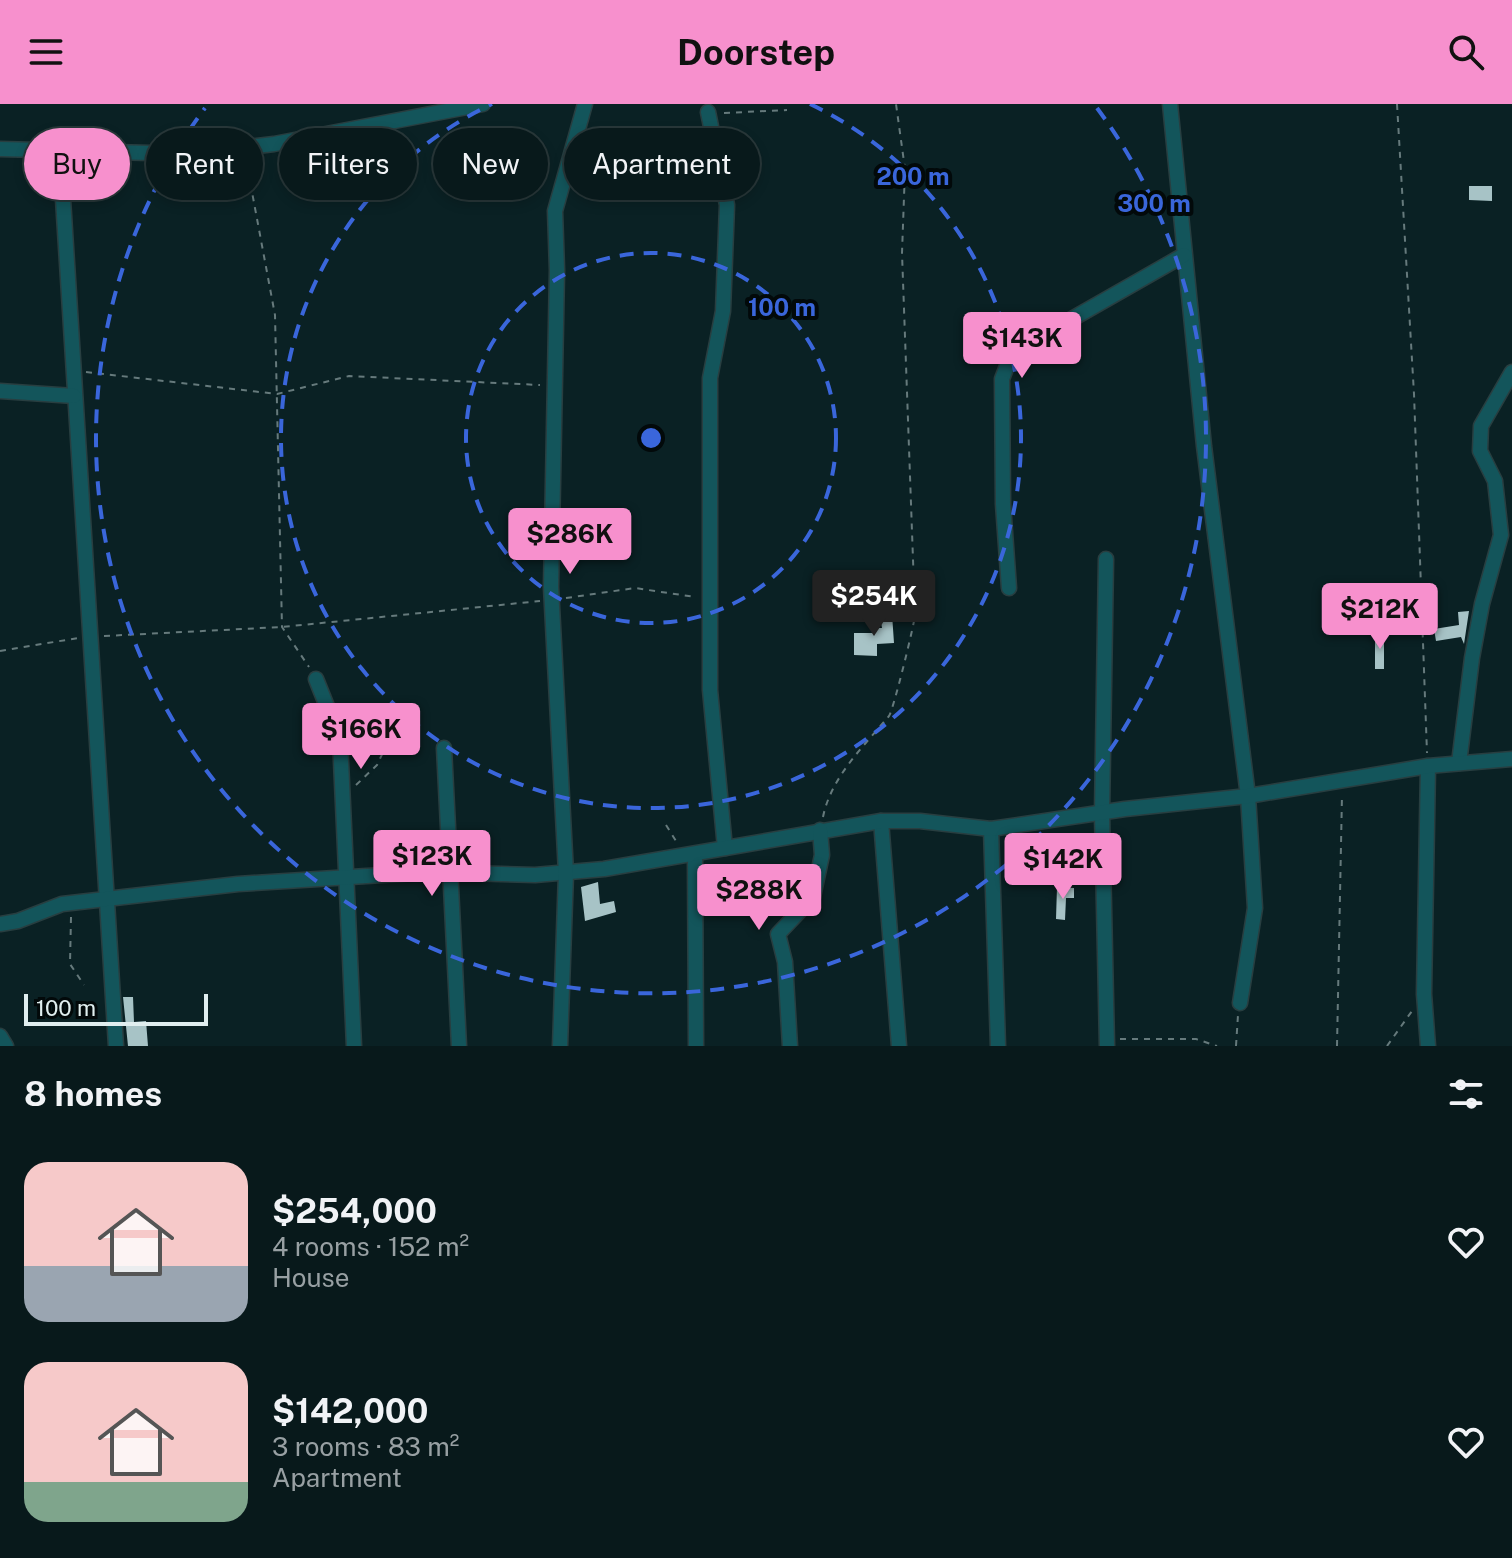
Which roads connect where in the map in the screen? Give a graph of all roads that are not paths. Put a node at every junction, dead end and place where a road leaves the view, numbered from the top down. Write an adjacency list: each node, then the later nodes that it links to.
1 (483, 104): 7 (street)
2 (585, 104): 28 (street)
3 (1170, 104): 9 (street)
4 (708, 112): 25 (street)
5 (0, 149): 6 (street)
6 (24, 150)
7 (130, 153)
8 (63, 200): 12 (street)
9 (1184, 255): 14 (street); 20 (street)
10 (1512, 372): 18 (street)
11 (0, 391): 12 (street)
12 (74, 396): 30 (street)
13 (1106, 559): 21 (street)
14 (1009, 588)
15 (316, 679): 29 (street)
16 (444, 748): 27 (street)
17 (1512, 759): 18 (street)
18 (1459, 763): 19 (street)
19 (1428, 766): 20 (street); 44 (street)
20 (1248, 796): 21 (street); 32 (street)
21 (1102, 814): 23 (street); 34 (street)
22 (881, 821): 23 (street); 24 (street); 42 (street)
23 (991, 829): 43 (street)
24 (820, 830): 25 (street); 41 (street)
25 (725, 848): 26 (street)
26 (688, 855): 28 (street); 40 (street)
27 (450, 873): 28 (street); 29 (street); 38 (street)
28 (566, 873): 39 (street)
29 (349, 876): 30 (street); 37 (street)
30 (107, 899): 31 (street); 36 (street)
31 (0, 924)
32 (1240, 1003)
33 (0, 1036): 35 (street)
34 (1107, 1042)
35 (6, 1046)
36 (116, 1046)
37 (354, 1046)
38 (459, 1046)
39 (560, 1046)
40 (696, 1046)
41 (790, 1046)
42 (899, 1046)
43 (998, 1046)
44 (1428, 1046)

